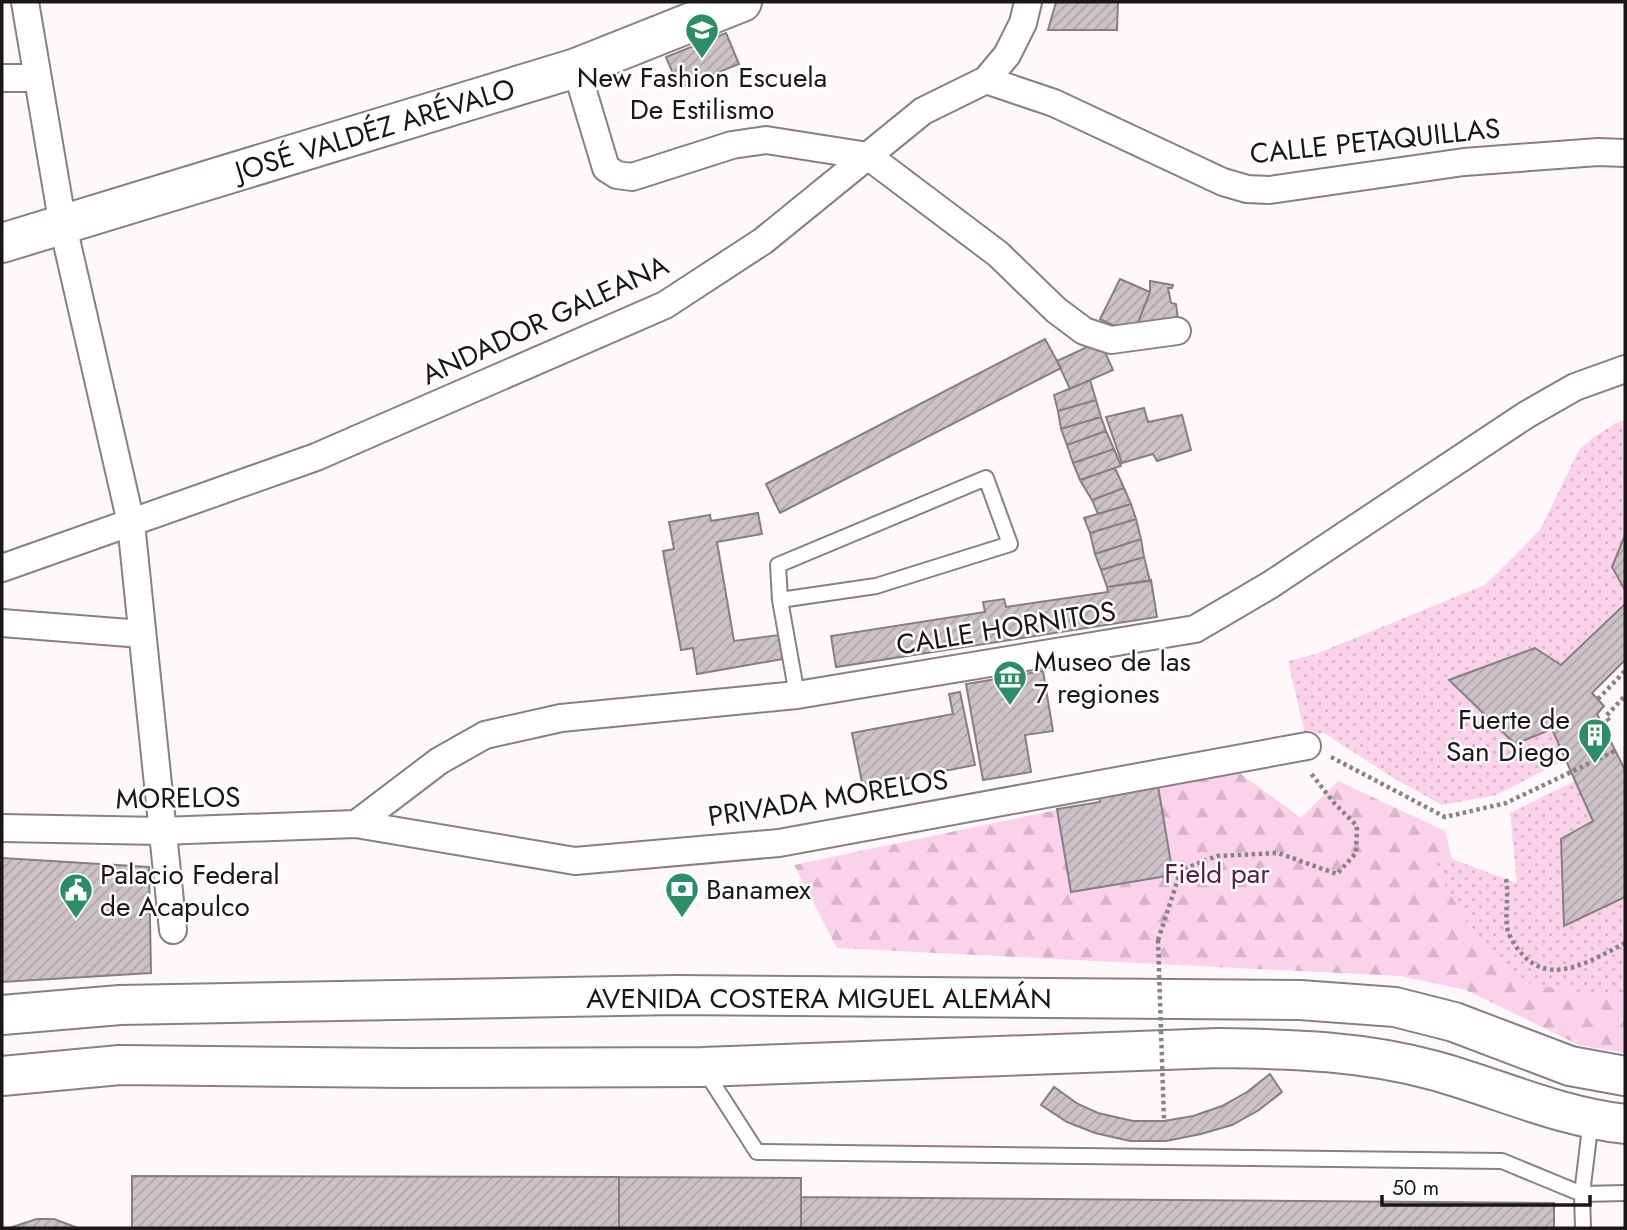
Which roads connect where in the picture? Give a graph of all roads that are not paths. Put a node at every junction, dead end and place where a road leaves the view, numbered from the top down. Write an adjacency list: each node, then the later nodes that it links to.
1 (25, 2): 6 (street)
2 (742, 2): 4 (main road, JOSÉ VALDÉZ ARÉVALO)
3 (1028, 2): 7 (street, ANDADOR GALEANA)
4 (576, 68): 9 (street); 10 (main road, JOSÉ VALDÉZ ARÉVALO)
5 (2, 78): 6 (street)
6 (37, 78): 10 (street)
7 (986, 80): 8 (street, CALLE PETAQUILLAS); 9 (street, ANDADOR GALEANA)
8 (1625, 153)
9 (868, 156): 12 (street); 14 (street, ANDADOR GALEANA)
10 (63, 226): 11 (main road, JOSÉ VALDÉZ ARÉVALO); 14 (street)
11 (2, 243)
12 (1177, 331)
13 (1625, 369): 19 (street, CALLE HORNITOS)
14 (131, 523): 15 (street, ANDADOR GALEANA); 18 (street)
15 (2, 568)
16 (780, 600): 16 (lane); 19 (lane)
17 (2, 623): 18 (street)
18 (142, 634): 23 (street)
19 (797, 695): 21 (street, CALLE HORNITOS)
20 (1307, 746): 21 (street, PRIVADA MORELOS)
21 (356, 824): 23 (street, MORELOS)
22 (2, 828): 23 (street, MORELOS)
23 (161, 831): 24 (street)
24 (173, 930)
25 (2, 1016): 28 (main road, AVENIDA COSTERA MIGUEL ALEMÁN)
26 (702, 1067): 27 (main road, AVENIDA COSTERA MIGUEL ALEMÁN); 29 (main road, AVENIDA COSTERA MIGUEL ALEMÁN); 31 (lane)
27 (2, 1076)
28 (1625, 1076)
29 (1608, 1121): 31 (lane)
30 (1625, 1193): 31 (lane)
31 (1583, 1194): 32 (lane)
32 (1583, 1228)

